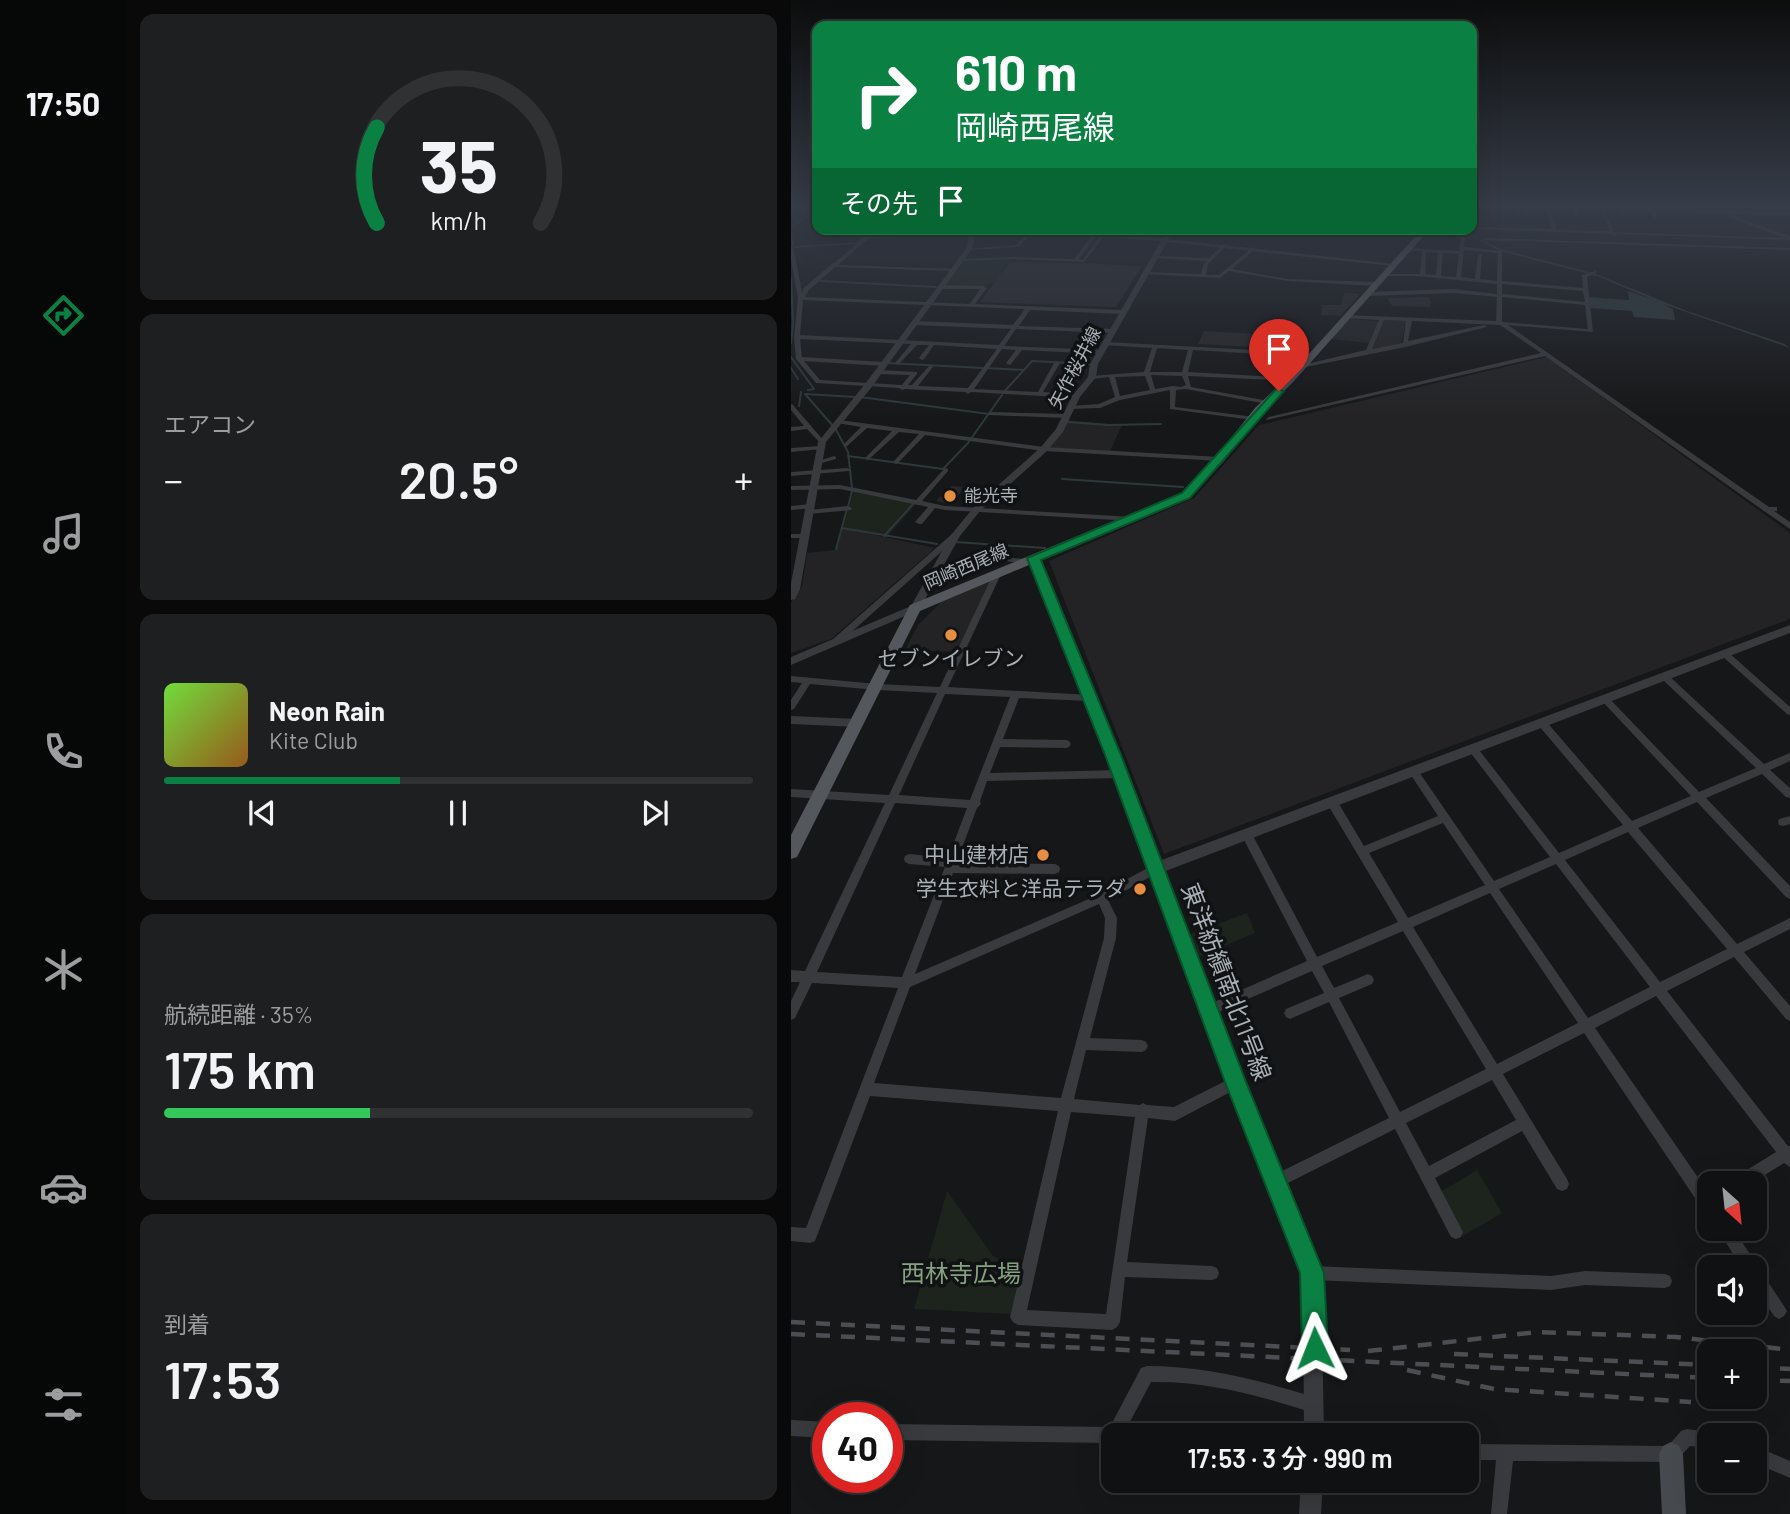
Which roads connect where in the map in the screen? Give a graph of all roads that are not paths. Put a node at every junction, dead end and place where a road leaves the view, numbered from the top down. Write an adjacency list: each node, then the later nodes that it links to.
1 (797, 278): 20 (street)
2 (821, 278): 20 (street)
3 (948, 278): 16 (street)
4 (1142, 278): 25 (street, 矢作桜井線)
5 (1274, 278): 15 (street)
6 (1380, 278): 15 (main road, 岡崎西尾線)
7 (1408, 278): 15 (street)
8 (1447, 278): 12 (street)
9 (1477, 278): 13 (street)
10 (1499, 278): 14 (street)
11 (1584, 278): 17 (street)
12 (1455, 279): 13 (street); 18 (street)
13 (1477, 281): 14 (street)
14 (1499, 283): 17 (street); 19 (street)
15 (1375, 284): 18 (street); 26 (main road, 岡崎西尾線)
16 (941, 286): 21 (street); 23 (street)
17 (1585, 290): 22 (street)
18 (1454, 291): 19 (street)
19 (1499, 296): 22 (street); 30 (street)
20 (801, 298): 21 (street); 33 (street)
21 (927, 304): 23 (street); 29 (street)
22 (1587, 304): 30 (street)
23 (971, 306): 24 (street)
24 (1027, 309): 25 (street); 31 (street)
25 (1123, 313): 32 (street, 矢作桜井線)
26 (1345, 317): 27 (street); 45 (main road, 岡崎西尾線)
27 (1382, 318): 28 (street); 43 (street)
28 (1409, 320): 30 (street); 37 (street)
29 (914, 323): 31 (street); 34 (street)
30 (1499, 323): 37 (street); 44 (street)
31 (1014, 328): 32 (street); 38 (street)
32 (1112, 331): 41 (street, 矢作桜井線)
33 (797, 337): 34 (street); 47 (street)
34 (899, 342): 35 (street); 51 (street)
35 (916, 342): 36 (street); 48 (street)
36 (933, 343): 38 (street); 46 (street)
37 (1405, 345): 43 (street)
38 (999, 347): 40 (street); 65 (street)
39 (1155, 347): 41 (street); 42 (street); 55 (street)
40 (1020, 348): 41 (street); 49 (street)
41 (1103, 348): 58 (street, 矢作桜井線)
42 (1191, 349): 45 (street); 56 (street)
43 (1368, 352): 52 (street)
44 (1546, 354): 78 (street); 105 (street)
45 (1311, 355): 52 (main road, 岡崎西尾線)
46 (922, 358)
47 (799, 359): 51 (street); 60 (street)
48 (898, 363)
49 (1009, 363)
50 (1057, 363): 68 (street)
51 (884, 364): 54 (street)
52 (1301, 366): 59 (main road, 岡崎西尾線)
53 (930, 367): 62 (street)
54 (877, 372): 60 (street); 61 (street)
55 (1147, 372): 56 (street); 57 (street); 66 (street)
56 (1185, 372): 59 (street); 64 (street)
57 (1111, 375): 58 (street); 70 (street)
58 (1092, 377): 69 (street, 矢作桜井線)
59 (1291, 379): 71 (main road, 岡崎西尾線)
60 (868, 386): 61 (street); 79 (street)
61 (902, 388): 62 (street)
62 (913, 388): 65 (street)
63 (1174, 388): 64 (street); 66 (street); 77 (street)
64 (1188, 388): 71 (street)
65 (968, 392): 68 (street)
66 (1153, 392): 67 (street)
67 (1143, 394): 70 (street); 74 (street)
68 (1039, 396): 69 (street)
69 (1076, 396): 75 (street, 矢作桜井線)
70 (1116, 399): 73 (street); 75 (street)
71 (1267, 402): 77 (main road, 岡崎西尾線)
72 (791, 405): 81 (street)
73 (1118, 408)
74 (1142, 408)
75 (1068, 412): 76 (street); 87 (street, 矢作桜井線)
76 (991, 414)
77 (1253, 418): 91 (main road, 岡崎西尾線)
78 (1269, 419)
79 (839, 422): 80 (street); 85 (street)
80 (865, 426): 83 (street); 86 (street)
81 (808, 427): 82 (street); 85 (street)
82 (791, 429)
83 (896, 431): 84 (street); 90 (street)
84 (922, 435): 87 (street); 92 (street)
85 (821, 445): 88 (street); 93 (street)
86 (846, 445)
87 (1044, 449): 91 (street); 104 (street, 矢作桜井線)
88 (791, 450)
89 (834, 458): 93 (street)
90 (868, 458)
91 (1220, 459): 106 (main road, 岡崎西尾線)
92 (896, 462)
93 (817, 467): 94 (street); 96 (street); 97 (street)
94 (847, 470)
95 (946, 470): 99 (street)
96 (791, 474)
97 (813, 486): 98 (street); 99 (street); 103 (street)
98 (791, 488)
99 (917, 503): 100 (street)
100 (933, 506): 104 (street); 107 (street)
101 (791, 508): 103 (street)
102 (848, 508): 103 (street)
103 (809, 509): 111 (street)
104 (977, 509): 106 (street); 109 (street, 矢作桜井線)
105 (1770, 509): 108 (street)
106 (1133, 519): 113 (main road, 岡崎西尾線)
107 (919, 522)
108 (1790, 526)
109 (956, 535): 117 (street, 矢作桜井線); 119 (street)
110 (791, 536): 111 (street)
111 (804, 536): 115 (street)
112 (977, 557): 113 (street)
113 (1030, 559): 114 (main road, 岡崎西尾線); 128 (street, 東洋紡績南北11号線)
114 (998, 572): 117 (main road, 岡崎西尾線); 126 (street)
115 (794, 581): 116 (street)
116 (791, 597)
117 (915, 608): 119 (street); 125 (main road, 岡崎西尾線)
118 (1787, 634): 120 (street)
119 (835, 643): 121 (street)
120 (1725, 654): 122 (street); 131 (street)
121 (791, 661)
122 (1665, 677): 129 (street); 139 (street)
123 (791, 679): 124 (street)
124 (807, 682): 125 (street); 130 (street)
125 (877, 687): 126 (street); 133 (main road, 岡崎西尾線)
126 (942, 690): 127 (street); 147 (street)
127 (1015, 695): 128 (street); 135 (street)
128 (1090, 698): 141 (street, 東洋紡績南北11号線)
129 (1605, 699): 134 (street); 146 (street)
130 (791, 707)
131 (1790, 712)
132 (791, 720): 133 (street)
133 (858, 723): 145 (main road, 岡崎西尾線)
134 (1542, 723): 137 (street); 151 (street)
135 (997, 744): 136 (street); 142 (street)
136 (1066, 744)
137 (1473, 749): 140 (street); 155 (street)
138 (1790, 757): 139 (street)
139 (1763, 768): 144 (street); 146 (street)
140 (1414, 772): 148 (street); 150 (street)
141 (1120, 774): 142 (street); 159 (street, 東洋紡績南北11号線)
142 (986, 777): 149 (street)
143 (791, 793): 145 (street)
144 (1790, 794)
145 (820, 795): 147 (street); 154 (main road, 岡崎西尾線)
146 (1698, 797): 151 (street); 161 (street)
147 (893, 800): 149 (street); 168 (street)
148 (1332, 802): 152 (street); 153 (street)
149 (976, 804): 157 (street)
150 (1445, 818): 153 (street); 160 (street)
151 (1630, 826): 155 (street); 165 (street)
152 (1247, 835): 159 (street); 166 (street)
153 (1363, 851): 164 (street)
154 (791, 852)
155 (1558, 857): 160 (street); 171 (street)
156 (909, 859): 157 (street)
157 (952, 865): 158 (street); 170 (street)
158 (1055, 869)
159 (1155, 869): 162 (street); 173 (street, 東洋紡績南北11号線)
160 (1493, 886): 164 (street); 177 (street)
161 (1790, 894)
162 (1102, 898): 170 (street); 178 (street)
163 (1790, 923): 165 (street)
164 (1406, 924): 166 (street); 180 (street)
165 (1736, 950): 171 (street); 176 (street)
166 (1316, 963): 172 (street); 173 (street)
167 (791, 976): 168 (street)
168 (808, 977): 170 (street); 175 (street)
169 (1368, 980): 172 (street)
170 (907, 983): 182 (street)
171 (1659, 989): 177 (street); 187 (street)
172 (1333, 995): 174 (street); 185 (street)
173 (1209, 1010): 181 (street, 東洋紡績南北11号線)
174 (1290, 1013)
175 (791, 1014)
176 (1790, 1015)
177 (1587, 1026): 180 (street); 192 (street)
178 (1082, 1044): 179 (street); 183 (street)
179 (1142, 1046)
180 (1495, 1072): 185 (street); 186 (street)
181 (1235, 1082): 184 (street); 190 (street, 東洋紡績南北11号線)
182 (865, 1090): 183 (street); 194 (street)
183 (1066, 1104): 184 (street); 195 (street)
184 (1143, 1110): 195 (street)
185 (1399, 1120): 189 (street); 190 (street)
186 (1525, 1122): 189 (street); 191 (street)
187 (1789, 1155): 188 (street)
188 (1760, 1171)
189 (1426, 1175): 193 (street)
190 (1275, 1182): 197 (street, 東洋紡績南北11号線)
191 (1562, 1184)
192 (1697, 1186)
193 (1456, 1232)
194 (791, 1234)
195 (1119, 1269): 196 (street)
196 (1212, 1273)
197 (1312, 1273): 198 (street); 201 (street, 東洋紡績南北11号線)
198 (1665, 1281)
199 (1767, 1293): 200 (street)
200 (1779, 1311)
201 (1314, 1406): 202 (street); 203 (street, 東洋紡績南北11号線)
202 (1120, 1423)
203 (1314, 1423)
204 (791, 1427): 205 (street)
205 (812, 1429)
206 (903, 1432): 207 (street)
207 (1101, 1435)
208 (1697, 1438): 211 (street)
209 (1479, 1453): 210 (street)
210 (1505, 1454): 211 (street); 216 (street)
211 (1671, 1454): 217 (main road)
212 (1767, 1460): 213 (street)
213 (1790, 1471)
214 (1311, 1493): 215 (street)
215 (1310, 1514)
216 (1499, 1514)
217 (1674, 1514)

